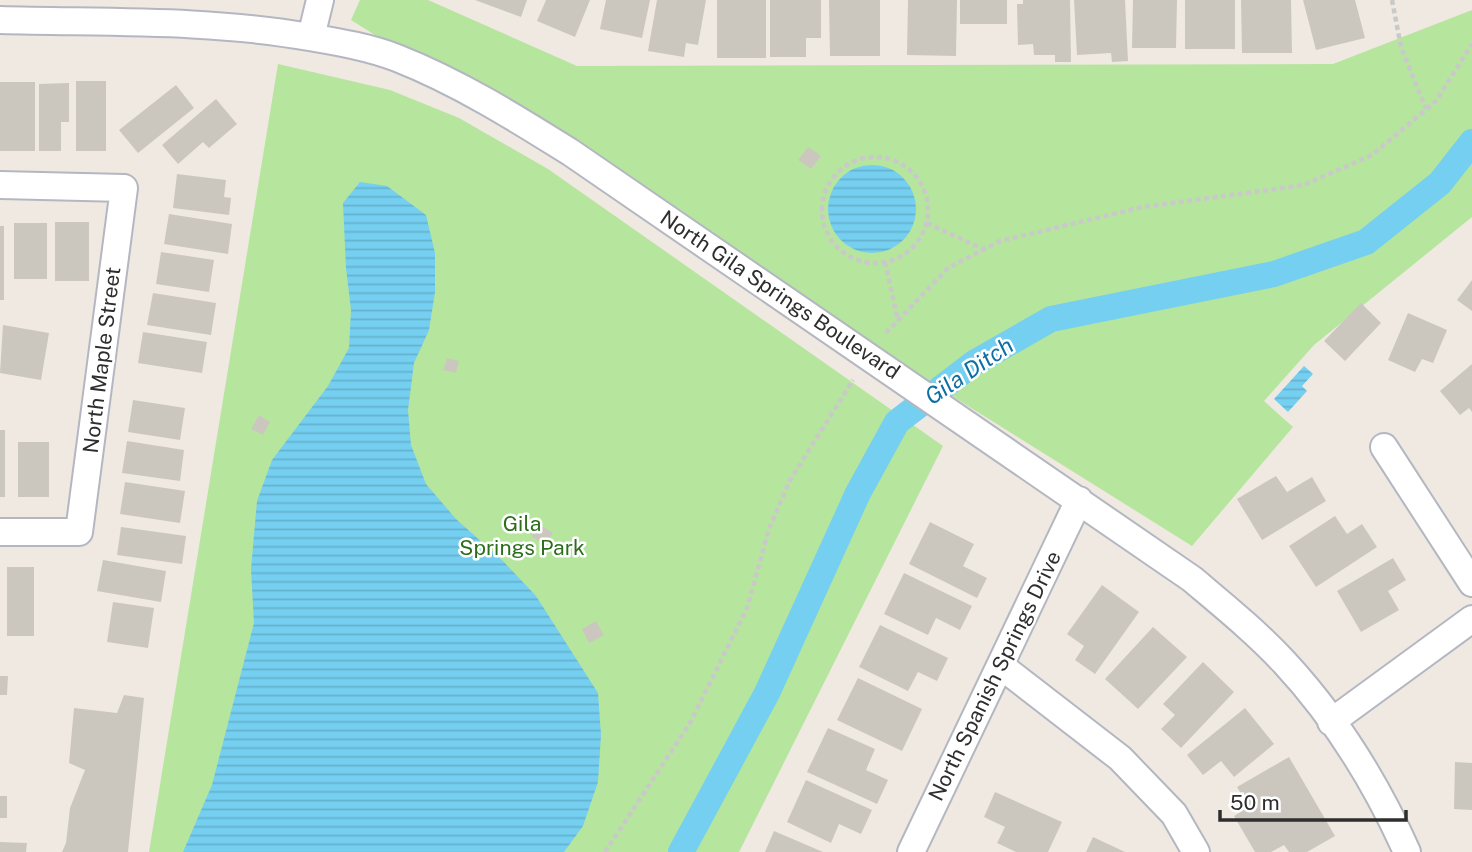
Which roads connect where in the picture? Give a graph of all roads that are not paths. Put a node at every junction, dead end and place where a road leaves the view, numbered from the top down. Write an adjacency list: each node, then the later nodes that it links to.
1 (320, 0): 3 (street)
2 (0, 20): 3 (street, North Gila Springs Boulevard)
3 (311, 37): 6 (street, North Gila Springs Boulevard)
4 (0, 185): 7 (street, North Maple Street)
5 (1384, 447): 8 (street)
6 (1079, 500): 10 (street, North Spanish Springs Drive); 11 (street, North Gila Springs Boulevard)
7 (0, 532)
8 (1472, 583)
9 (1472, 618): 11 (street)
10 (1001, 666): 12 (street, North Spanish Springs Drive); 13 (street)
11 (1331, 722): 14 (street, North Gila Springs Boulevard)
12 (911, 852)
13 (1196, 852)
14 (1407, 852)

